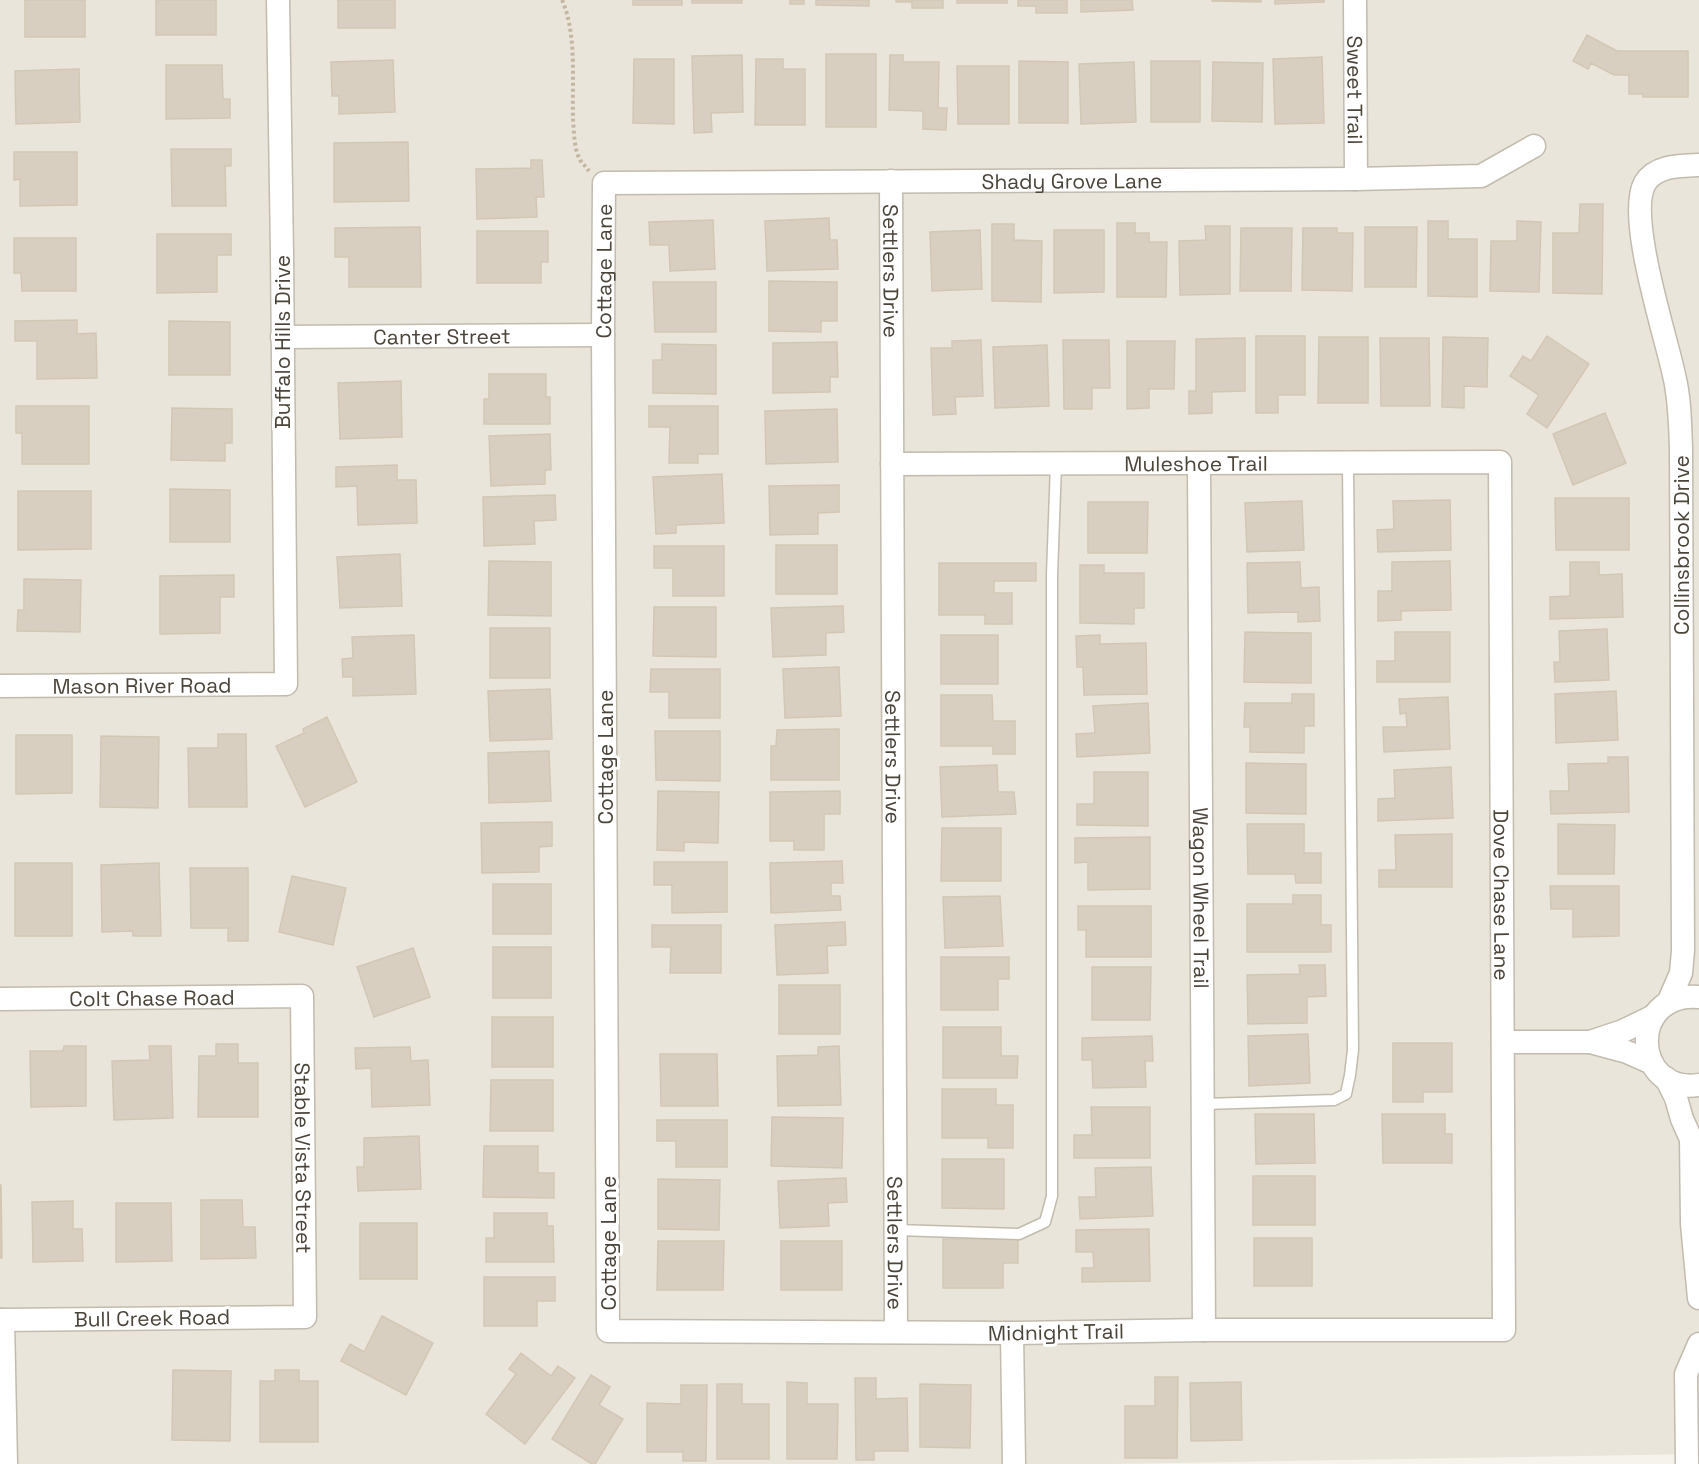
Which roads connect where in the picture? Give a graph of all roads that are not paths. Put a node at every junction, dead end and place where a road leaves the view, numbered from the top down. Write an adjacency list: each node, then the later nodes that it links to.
1 (278, 0): 9 (street, Buffalo Hills Drive)
2 (1355, 0): 5 (street, Sweet Trail)
3 (1534, 146): 5 (street, Shady Grove Lane)
4 (1699, 165): 10 (street, Collinsbrook Drive)
5 (1356, 179): 6 (street, Shady Grove Lane)
6 (891, 181): 7 (street, Shady Grove Lane); 13 (street, Settlers Drive)
7 (604, 183): 8 (street, Cottage Lane)
8 (603, 335): 9 (street, Canter Street); 36 (street, Cottage Lane)
9 (282, 337): 16 (street, Buffalo Hills Drive)
10 (1690, 448): 18 (street, Collinsbrook Drive)
11 (1348, 462): 12 (street, Muleshoe Trail); 15 (street, Muleshoe Trail); 28 (lane)
12 (1500, 462): 24 (street, Dove Chase Lane)
13 (892, 464): 14 (street, Muleshoe Trail); 30 (street, Settlers Drive)
14 (1056, 464): 15 (street, Muleshoe Trail); 30 (lane)
15 (1199, 464): 28 (street, Wagon Wheel Trail)
16 (286, 684): 17 (street, Mason River Road)
17 (0, 686)
18 (1683, 951): 19 (street); 23 (street, Collinsbrook Drive)
19 (1699, 974)
20 (302, 996): 22 (street, Colt Chase Road); 32 (street, Stable Vista Street)
21 (1699, 997): 23 (street)
22 (0, 999)
23 (1660, 1009): 25 (street); 26 (street, Collinsbrook Drive)
24 (1503, 1042): 25 (street); 35 (street, Dove Chase Lane)
25 (1590, 1042): 26 (street)
26 (1659, 1071): 27 (street); 29 (street, Collinsbrook Drive)
27 (1699, 1084)
28 (1203, 1104): 34 (street, Wagon Wheel Trail)
29 (1695, 1130): 31 (street, Collinsbrook Drive)
30 (897, 1230): 37 (street, Settlers Drive)
31 (1699, 1298)
32 (304, 1317): 33 (street, Bull Creek Road)
33 (2, 1320): 40 (street)
34 (1204, 1330): 35 (street, Midnight Trail); 38 (street, Midnight Trail)
35 (1504, 1330)
36 (608, 1331): 37 (street, Midnight Trail)
37 (897, 1332): 38 (street, Midnight Trail)
38 (1012, 1333): 41 (street)
39 (1699, 1344): 42 (street)
40 (6, 1464)
41 (1014, 1464)
42 (1687, 1464)

